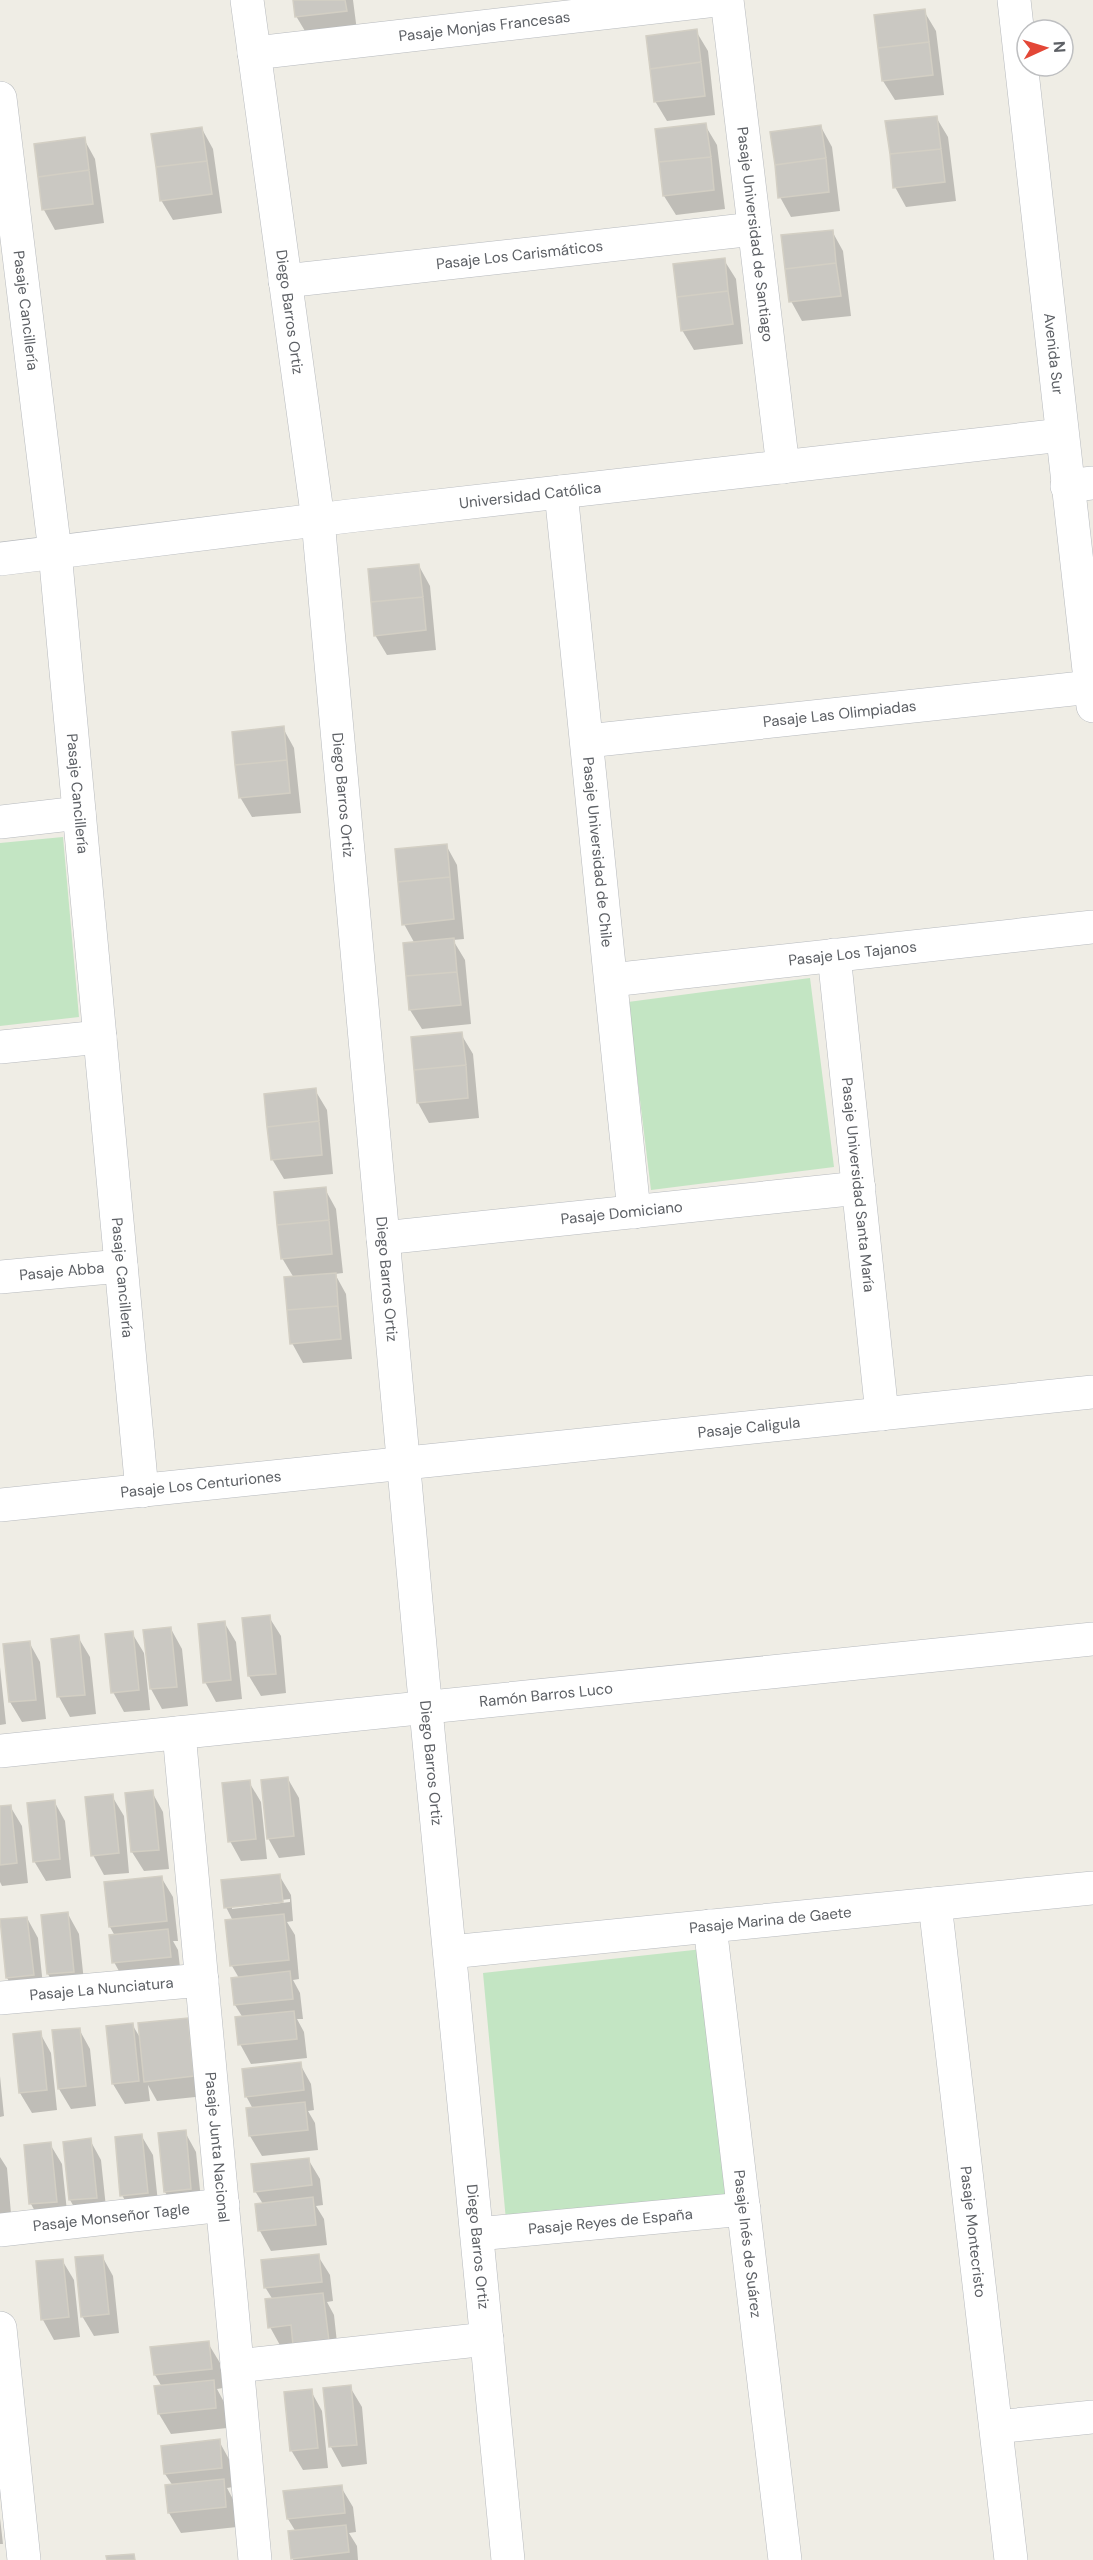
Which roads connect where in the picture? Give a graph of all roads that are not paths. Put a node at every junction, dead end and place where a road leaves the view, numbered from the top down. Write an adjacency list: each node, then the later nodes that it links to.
1 (247, 0): 6 (street, Diego Barros Ortiz)
2 (716, 0): 5 (street, Pasaje Monjas Francesas)
3 (727, 0): 8 (street, Pasaje Universidad de Santiago)
4 (1014, 0): 10 (street, Avenida Sur)
5 (497, 12): 6 (street, Pasaje Monjas Francesas)
6 (254, 53): 9 (street, Diego Barros Ortiz)
7 (0, 99): 15 (street, Pasaje Cancillería)
8 (754, 229): 9 (street, Pasaje Los Carismáticos); 11 (street, Pasaje Universidad de Santiago)
9 (285, 280): 14 (street, Diego Barros Ortiz)
10 (1062, 435): 11 (street, Universidad Católica); 12 (street, Avenida Sur)
11 (783, 467): 13 (street, Universidad Católica)
12 (1080, 484): 17 (street, Avenida Sur)
13 (561, 492): 14 (street, Universidad Católica); 18 (street, Pasaje Universidad de Chile)
14 (318, 520): 15 (street, Universidad Católica); 28 (street, Diego Barros Ortiz)
15 (55, 552): 16 (street, Universidad Católica); 19 (street, Pasaje Cancillería)
16 (0, 559)
17 (1092, 697): 18 (street, Pasaje Las Olimpiadas)
18 (587, 741): 23 (street, Pasaje Universidad de Chile)
19 (79, 813): 20 (street); 24 (street, Pasaje Cancillería)
20 (0, 822)
21 (1093, 927): 22 (street, Pasaje Los Tajanos)
22 (834, 955): 23 (street, Pasaje Los Tajanos); 26 (street, Pasaje Universidad Santa María)
23 (611, 980): 27 (street, Pasaje Universidad de Chile)
24 (100, 1037): 25 (street); 29 (street, Pasaje Cancillería)
25 (0, 1047)
26 (859, 1188): 27 (street, Pasaje Domiciano); 32 (street, Pasaje Universidad Santa María)
27 (634, 1212): 28 (street, Pasaje Domiciano)
28 (383, 1238): 33 (street, Diego Barros Ortiz)
29 (121, 1266): 30 (street, Pasaje Abba); 34 (street, Pasaje Cancillería)
30 (0, 1277)
31 (1093, 1392): 32 (street, Pasaje Caligula)
32 (882, 1414): 33 (street, Pasaje Caligula)
33 (404, 1464): 34 (street, Pasaje Los Centuriones); 37 (street, Diego Barros Ortiz)
34 (142, 1491): 35 (street, Pasaje Los Centuriones)
35 (0, 1505)
36 (1093, 1639): 37 (street, Ramón Barros Luco)
37 (427, 1708): 38 (street, Ramón Barros Luco); 43 (street, Diego Barros Ortiz)
38 (179, 1732): 39 (street, Ramón Barros Luco); 44 (street, Pasaje Junta Nacional)
39 (0, 1751)
40 (1093, 1888): 41 (street, Pasaje Marina de Gaete)
41 (935, 1904): 42 (street, Pasaje Marina de Gaete); 54 (street, Pasaje Montecristo)
42 (710, 1926): 43 (street, Pasaje Marina de Gaete); 47 (street, Pasaje Inés de Suárez)
43 (450, 1952): 49 (street, Diego Barros Ortiz)
44 (202, 1980): 45 (street, Pasaje La Nunciatura); 46 (street, Pasaje Junta Nacional)
45 (0, 1998)
46 (223, 2205): 48 (street, Pasaje Monseñor Tagle); 52 (street, Pasaje Junta Nacional)
47 (744, 2209): 49 (street, Pasaje Reyes de España); 58 (street, Pasaje Inés de Suárez)
48 (0, 2230)
49 (477, 2234): 51 (street, Diego Barros Ortiz)
50 (0, 2328): 55 (street)
51 (487, 2339): 52 (street); 57 (street, Diego Barros Ortiz)
52 (237, 2366): 56 (street, Pasaje Junta Nacional)
53 (1093, 2417): 54 (street)
54 (996, 2427): 59 (street, Pasaje Montecristo)
55 (24, 2560)
56 (255, 2560)
57 (508, 2560)
58 (785, 2560)
59 (1011, 2560)

